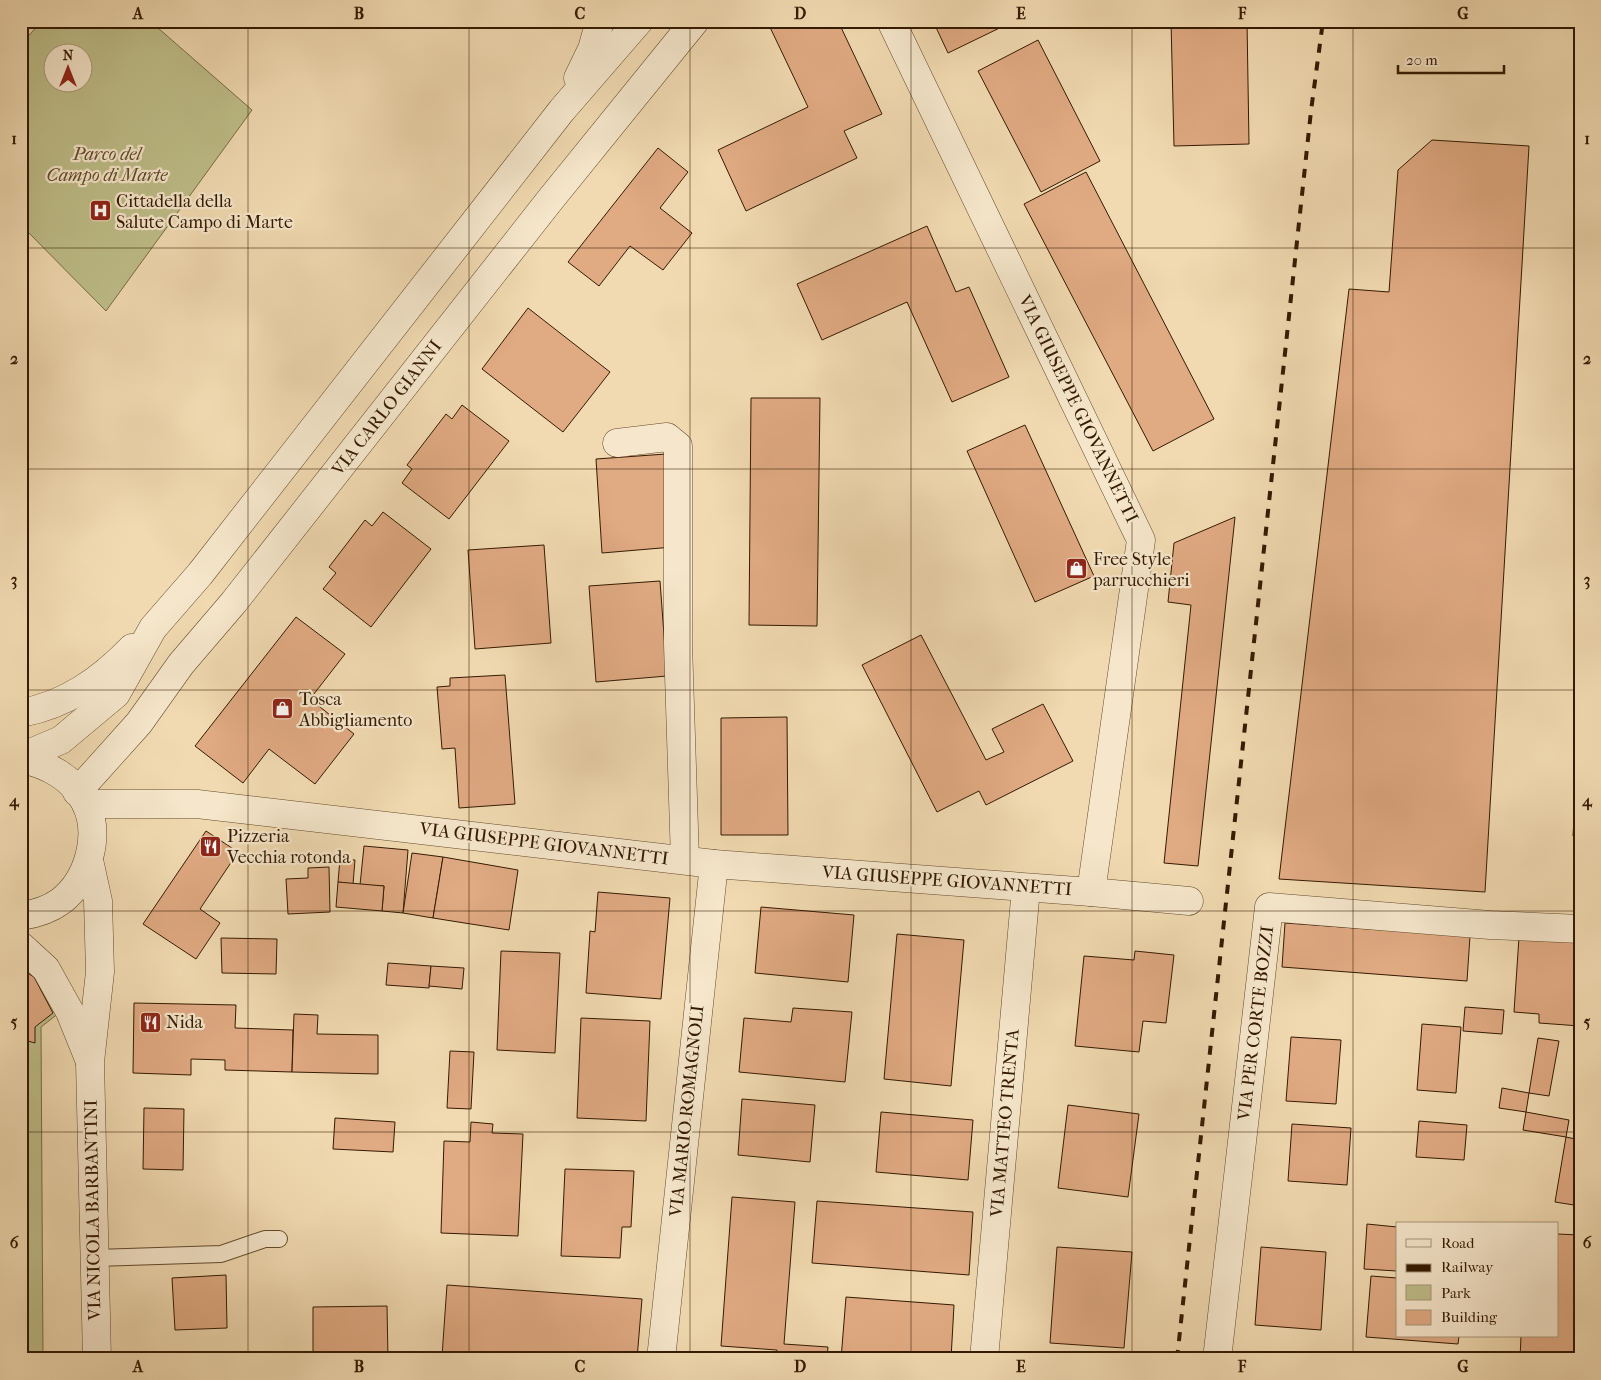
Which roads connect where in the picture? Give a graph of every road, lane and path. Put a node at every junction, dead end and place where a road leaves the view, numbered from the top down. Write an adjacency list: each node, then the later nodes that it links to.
1 (600, 21): 5 (street)
2 (639, 21): 5 (street)
3 (695, 21): 10 (street, VIA CARLO GIANNI)
4 (892, 21): 15 (street, VIA GIUSEPPE GIOVANNETTI)
5 (562, 110): 7 (street)
6 (617, 443): 12 (street)
7 (153, 628): 8 (street); 9 (street)
8 (21, 713)
9 (21, 758): 10 (street)
10 (82, 798): 11 (street); 12 (street, VIA GIUSEPPE GIOVANNETTI)
11 (89, 860): 17 (street); 20 (street, VIA NICOLA BARBANTINI)
12 (685, 860): 13 (street, VIA GIUSEPPE GIOVANNETTI)
13 (714, 864): 14 (street, VIA GIUSEPPE GIOVANNETTI); 24 (street, VIA MARIO ROMAGNOLI)
14 (1026, 888): 15 (street, VIA GIUSEPPE GIOVANNETTI); 25 (street, VIA MATTEO TRENTA)
15 (1091, 892): 16 (street, VIA GIUSEPPE GIOVANNETTI)
16 (1190, 901)
17 (21, 916)
18 (1580, 929): 26 (street, VIA PER CORTE BOZZI)
19 (21, 946): 20 (street, VIA NICOLA BARBANTINI)
20 (90, 1062): 22 (street, VIA NICOLA BARBANTINI)
21 (279, 1239): 22 (lane)
22 (94, 1258): 23 (street, VIA NICOLA BARBANTINI)
23 (97, 1359)
24 (660, 1359)
25 (984, 1359)
26 (1217, 1359)

